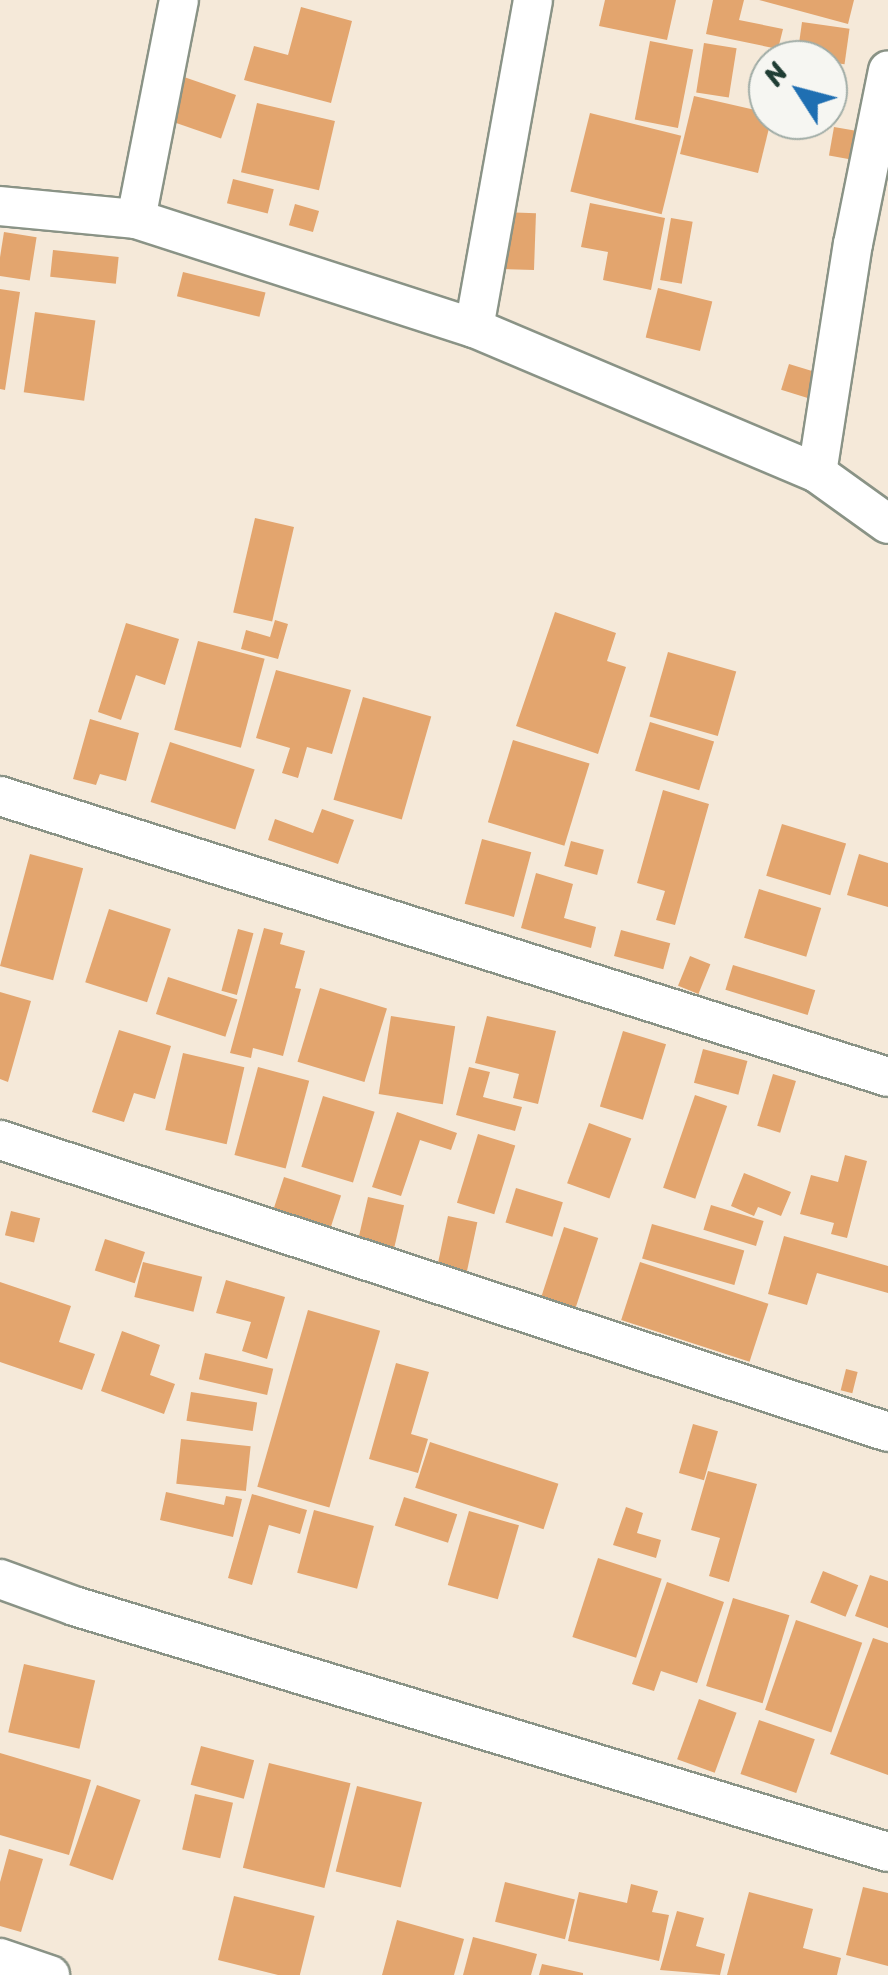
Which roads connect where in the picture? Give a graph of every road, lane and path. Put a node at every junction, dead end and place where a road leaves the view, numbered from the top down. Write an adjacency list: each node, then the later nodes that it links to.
1 (179, 0): 5 (street)
2 (532, 0): 6 (street)
3 (888, 72): 7 (street)
4 (0, 206): 5 (street)
5 (136, 219): 6 (street)
6 (474, 328): 7 (street)
7 (817, 473): 8 (street)
8 (888, 524)
9 (0, 796): 10 (street)
10 (888, 1077)
11 (0, 1140): 12 (street)
12 (888, 1432)
13 (0, 1578): 14 (street)
14 (888, 1852)
15 (0, 1958): 16 (street)
16 (50, 1975)

